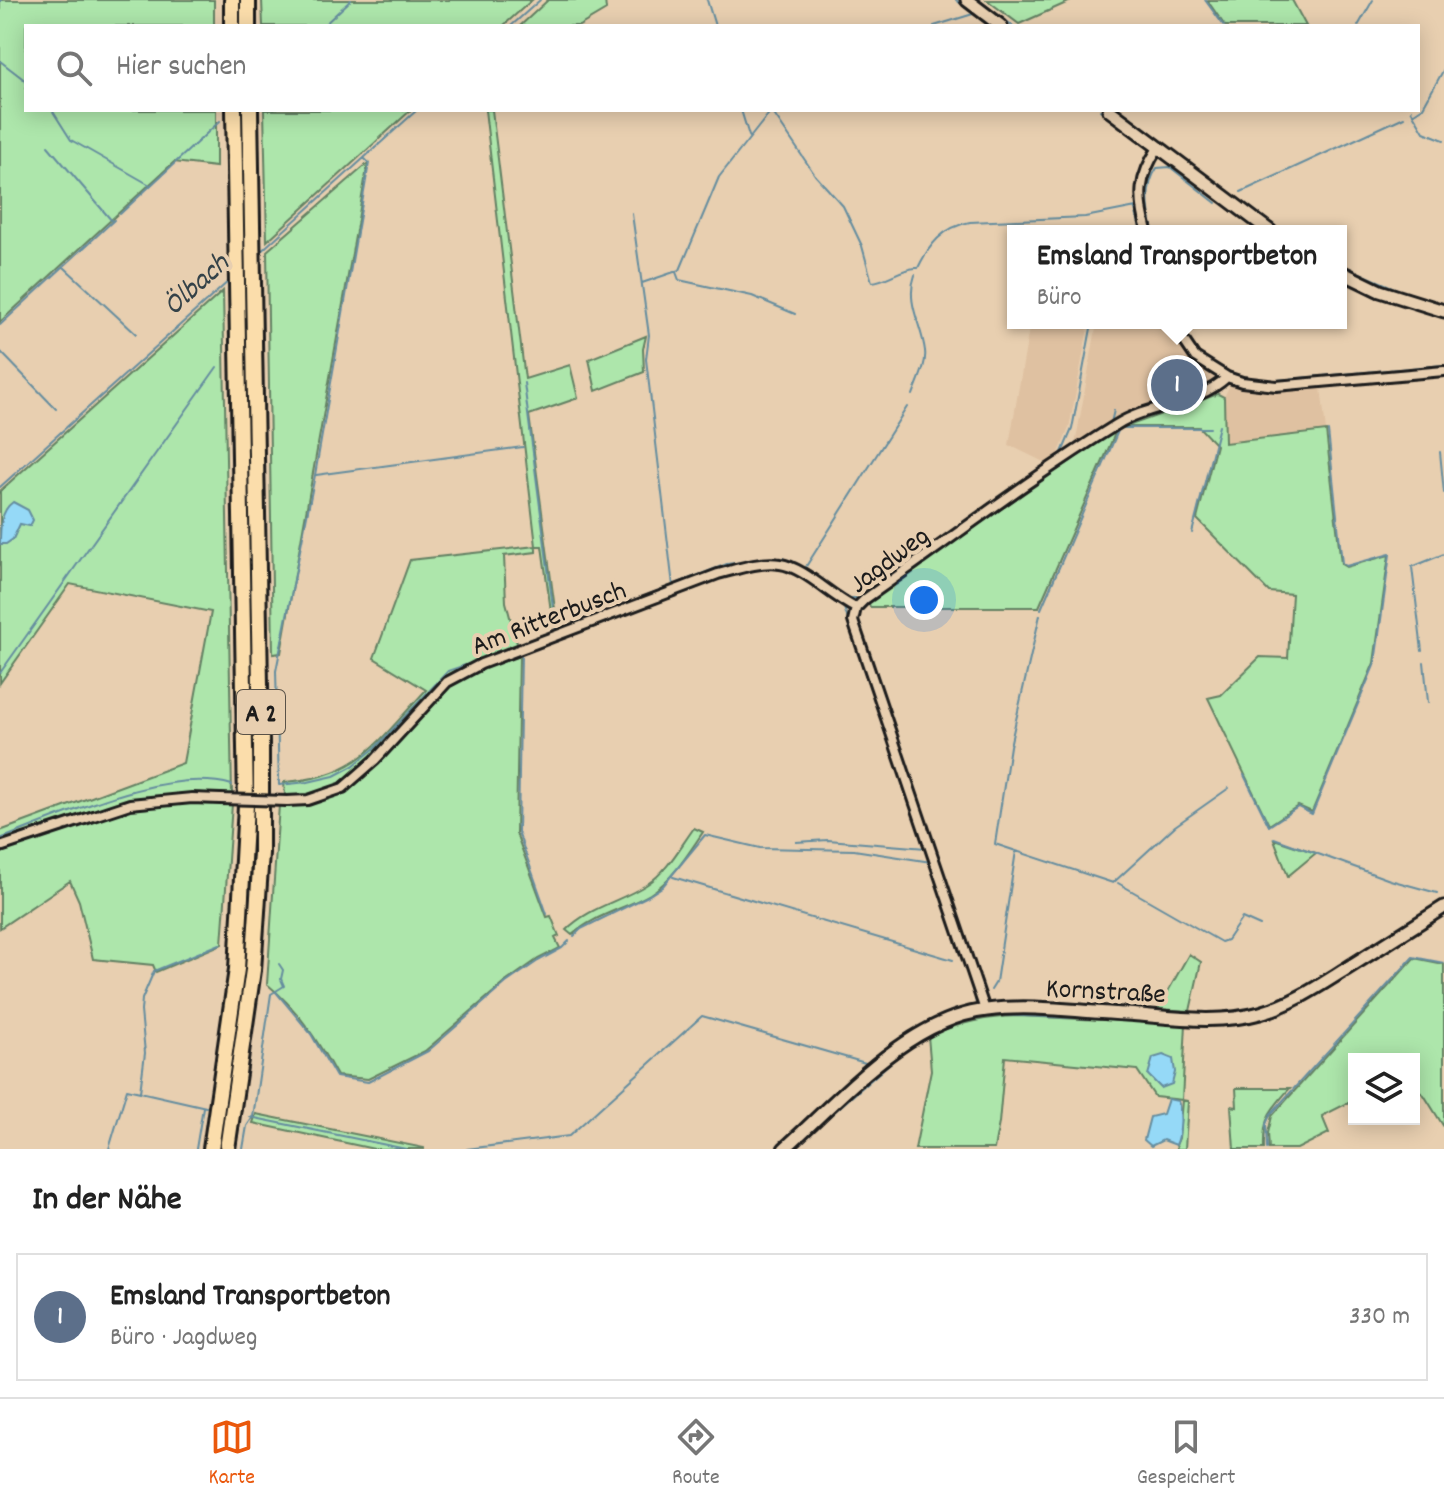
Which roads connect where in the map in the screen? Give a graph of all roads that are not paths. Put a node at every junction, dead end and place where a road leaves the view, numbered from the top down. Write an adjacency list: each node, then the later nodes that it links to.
1 (229, 0): 4 (highway)
2 (250, 0): 5 (highway)
3 (967, 0): 6 (street)
4 (232, 24)
5 (248, 24)
6 (998, 24)
7 (234, 112): 22 (highway, A 2)
8 (250, 112): 23 (highway, A 2)
9 (1112, 112): 10 (street)
10 (1158, 148): 11 (street); 12 (street)
11 (1146, 225)
12 (1262, 225)
13 (1347, 275): 14 (street)
14 (1444, 311)
15 (1176, 329): 17 (street)
16 (1444, 371): 17 (street)
17 (1227, 377): 18 (street, Jagdweg)
18 (856, 608): 19 (street, Am Ritterbusch, bridge); 21 (street, Jagdweg)
19 (0, 847)
20 (1444, 907): 21 (street, Kornstraße)
21 (985, 1010): 24 (street, Kornstraße)
22 (211, 1149)
23 (227, 1149)
24 (784, 1149)

